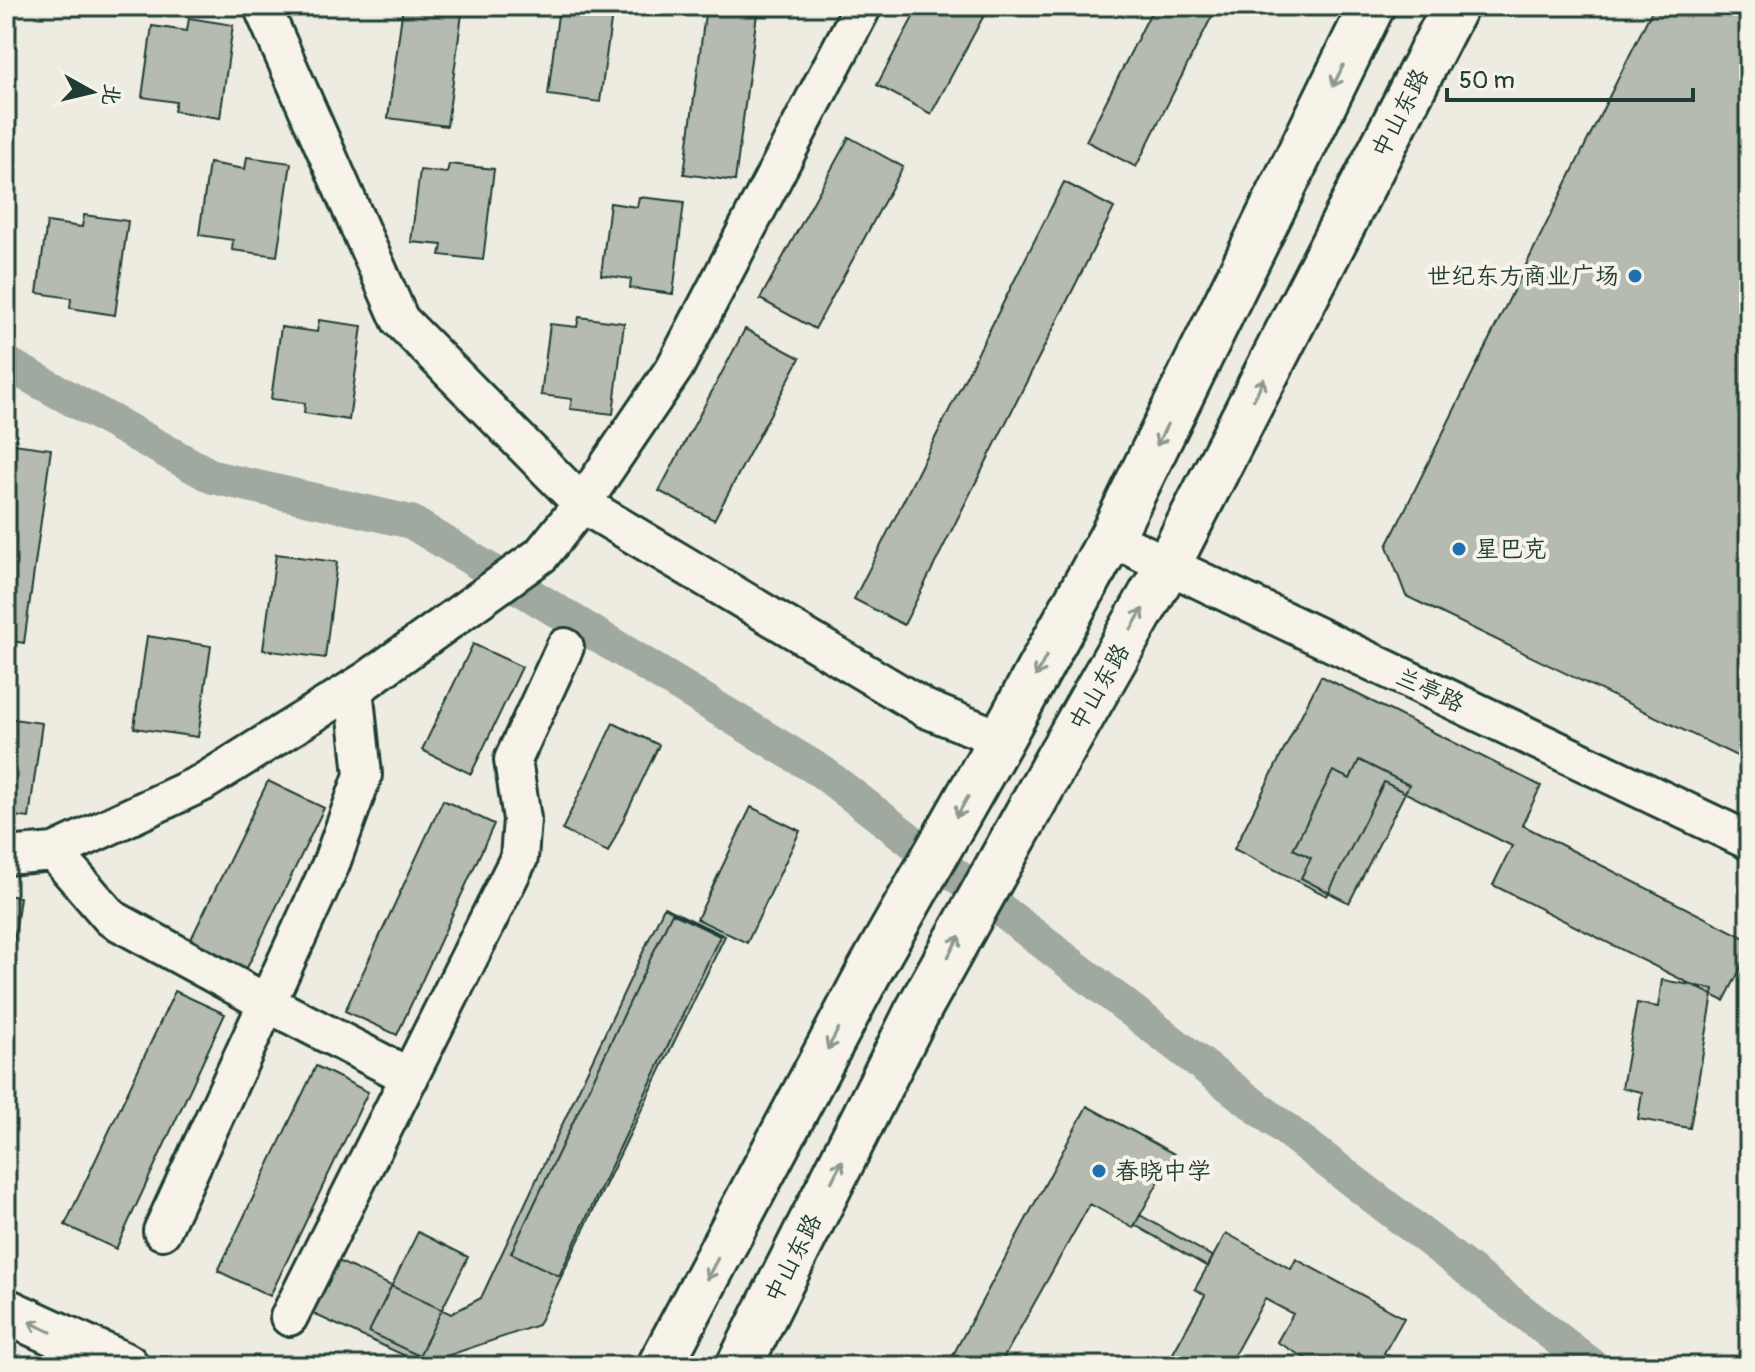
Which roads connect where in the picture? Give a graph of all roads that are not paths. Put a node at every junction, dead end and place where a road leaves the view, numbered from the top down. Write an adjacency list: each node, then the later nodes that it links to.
1 (262, 6): 5 (street)
2 (863, 6): 5 (street)
3 (1372, 6): 6 (main road, one-way to 6)
4 (1455, 6): 7 (main road, 中山东路, one-way to 4)
5 (582, 504): 9 (street); 10 (street)
6 (1111, 538): 7 (street, 兰亭路); 10 (main road, one-way to 10)
7 (1168, 565): 11 (street, 兰亭路); 21 (main road, 中山东路, one-way to 7, bridge)
8 (565, 647): 15 (street)
9 (354, 688): 12 (street); 14 (street)
10 (1001, 739): 20 (main road, one-way to 20)
11 (1749, 841)
12 (54, 852): 13 (street); 14 (street)
13 (6, 856)
14 (267, 1003): 15 (street); 16 (street)
15 (410, 1077): 18 (street)
16 (162, 1231)
17 (6, 1311): 19 (main road, one-way to 17)
18 (289, 1317)
19 (126, 1366)
20 (660, 1366)
21 (739, 1366)

